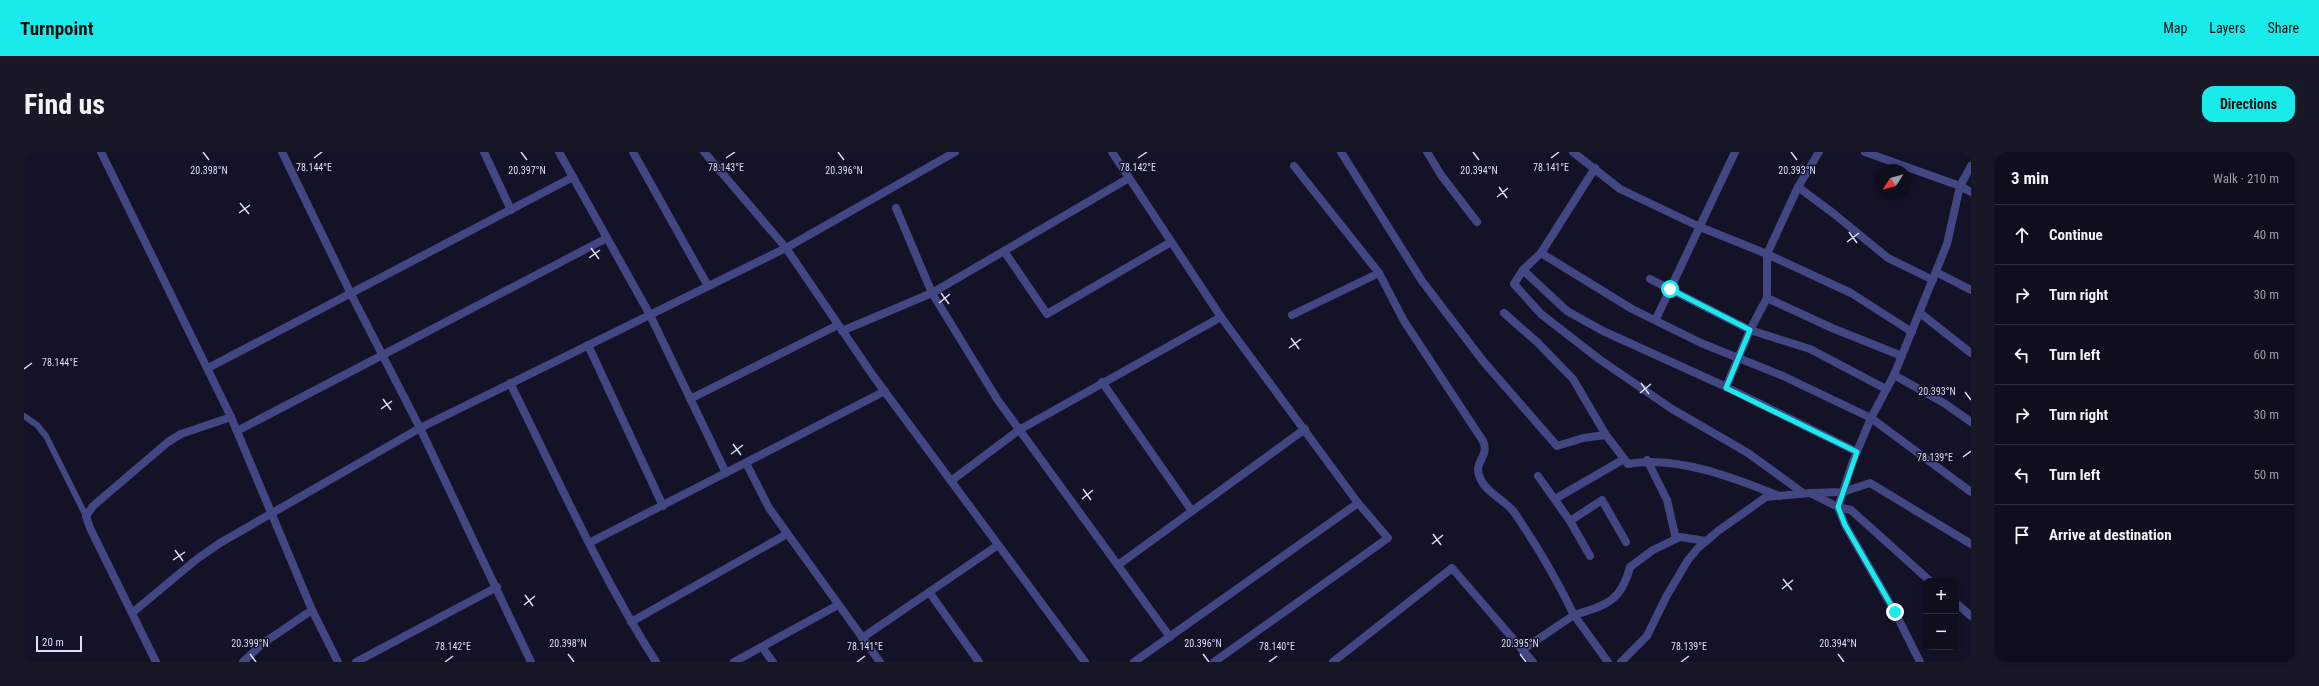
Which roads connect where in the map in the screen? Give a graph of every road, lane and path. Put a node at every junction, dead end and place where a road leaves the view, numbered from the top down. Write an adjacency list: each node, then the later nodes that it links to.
1 (101, 152): 57 (street)
2 (282, 152): 41 (street)
3 (484, 152): 24 (street)
4 (559, 152): 18 (street)
5 (633, 152): 37 (street)
6 (704, 152): 29 (street)
7 (955, 152): 29 (street)
8 (1112, 152): 19 (street)
9 (1341, 152): 73 (street)
10 (1428, 152): 25 (street)
11 (1573, 152): 17 (street)
12 (1735, 152): 26 (street)
13 (1819, 152): 21 (street)
14 (1865, 152): 20 (street)
15 (1294, 166): 34 (street)
16 (1971, 166): 20 (street)
17 (1595, 168): 26 (street); 31 (street)
18 (573, 177): 24 (street); 27 (street)
19 (1130, 178): 28 (street); 30 (street)
20 (1960, 186): 22 (street); 35 (street)
21 (1798, 187): 32 (street); 35 (street)
22 (1971, 192)
23 (896, 208): 40 (street)
24 (511, 210): 41 (street)
25 (1477, 222)
26 (1700, 227): 32 (street); 38 (street)
27 (607, 238): 45 (street); 54 (street)
28 (1172, 242): 30 (street); 47 (street)
29 (786, 248): 37 (street); 49 (street)
30 (1004, 251): 40 (street)
31 (1541, 253): 33 (street); 48 (street)
32 (1768, 254): 42 (street); 51 (street)
33 (1523, 270): 61 (street); 83 (street)
34 (1379, 273): 46 (street); 109 (street)
35 (1935, 276): 39 (street); 44 (street)
36 (1650, 279): 38 (street)
37 (708, 286): 45 (street)
38 (1670, 289): 48 (street); 50 (street)
39 (1971, 290)
40 (932, 293): 49 (street); 71 (street)
41 (351, 294): 54 (street); 57 (street)
42 (1767, 298): 50 (street); 55 (street)
43 (1504, 313): 73 (street)
44 (1920, 313): 51 (street); 53 (street)
45 (650, 315): 52 (street); 64 (street)
46 (1292, 315)
47 (1221, 317): 59 (street); 70 (street)
48 (1656, 319): 56 (street)
49 (840, 328): 63 (street); 64 (street)
50 (1750, 330): 56 (street); 62 (street)
51 (1912, 332): 55 (street)
52 (588, 345): 60 (street); 87 (street)
53 (1971, 353)
54 (382, 356): 69 (street); 72 (street)
55 (1902, 356): 58 (street)
56 (1738, 358): 61 (street); 67 (street)
57 (208, 368): 66 (street)
58 (1894, 376): 62 (street); 68 (street)
59 (1102, 382): 71 (street); 89 (street)
60 (510, 383): 69 (street); 97 (street)
61 (1726, 388): 74 (street)
62 (1886, 389): 67 (street)
63 (885, 392): 77 (street); 80 (street)
64 (690, 399): 78 (street)
65 (24, 416): 91 (lane)
66 (231, 417): 72 (street); 91 (street)
67 (1871, 418): 74 (street); 82 (street)
68 (1971, 422)
69 (420, 428): 90 (street); 103 (street)
70 (1305, 429): 86 (street); 89 (street)
71 (1019, 430): 80 (street); 101 (street)
72 (237, 431): 90 (street)
73 (1606, 435): 75 (street)
74 (1857, 452): 81 (street)
75 (1624, 459): 76 (street); 85 (street)
76 (1647, 460): 84 (street); 94 (street)
77 (746, 463): 78 (street); 93 (street)
78 (726, 473): 87 (street)
79 (1538, 476): 85 (street)
80 (951, 481): 99 (street)
81 (1843, 492): 83 (street); 88 (street); 98 (street)
82 (1971, 492)
83 (1806, 493): 84 (street); 88 (street)
84 (1779, 496): 95 (street)
85 (1555, 499): 92 (street)
86 (1358, 503): 112 (street); 128 (street)
87 (663, 506): 97 (street)
88 (1838, 507): 102 (street); 133 (street)
89 (1192, 511): 101 (street)
90 (271, 512): 107 (street); 108 (street)
91 (86, 516): 108 (street)
92 (1570, 521): 96 (street); 100 (street)
93 (787, 534): 105 (street); 111 (street)
94 (1676, 539): 95 (street); 109 (street)
95 (1706, 541): 132 (street)
96 (1626, 542)
97 (589, 544): 111 (street)
98 (1971, 544)
99 (998, 545): 104 (street); 126 (street)
100 (1590, 556)
101 (1118, 565): 112 (street)
102 (1927, 578)
103 (497, 587): 119 (street); 120 (street)
104 (930, 592): 113 (street); 125 (street)
105 (838, 604): 113 (street); 114 (street)
106 (1959, 606): 110 (street)
107 (312, 610): 117 (street); 118 (street)
108 (132, 613): 116 (street)
109 (1574, 615): 115 (street); 131 (street)
110 (1971, 616)
111 (631, 622): 121 (street)
112 (1170, 637): 127 (street)
113 (862, 638): 124 (street)
114 (762, 647): 122 (street); 123 (street)
115 (1522, 650): 129 (street); 130 (street)
116 (156, 662)
117 (243, 662)
118 (338, 662)
119 (356, 662)
120 (531, 662)
121 (656, 662)
122 (734, 662)
123 (773, 662)
124 (880, 662)
125 (979, 662)
126 (1085, 662)
127 (1134, 662)
128 (1214, 662)
129 (1333, 662)
130 (1533, 662)
131 (1608, 662)
132 (1621, 662)
133 (1920, 662)

